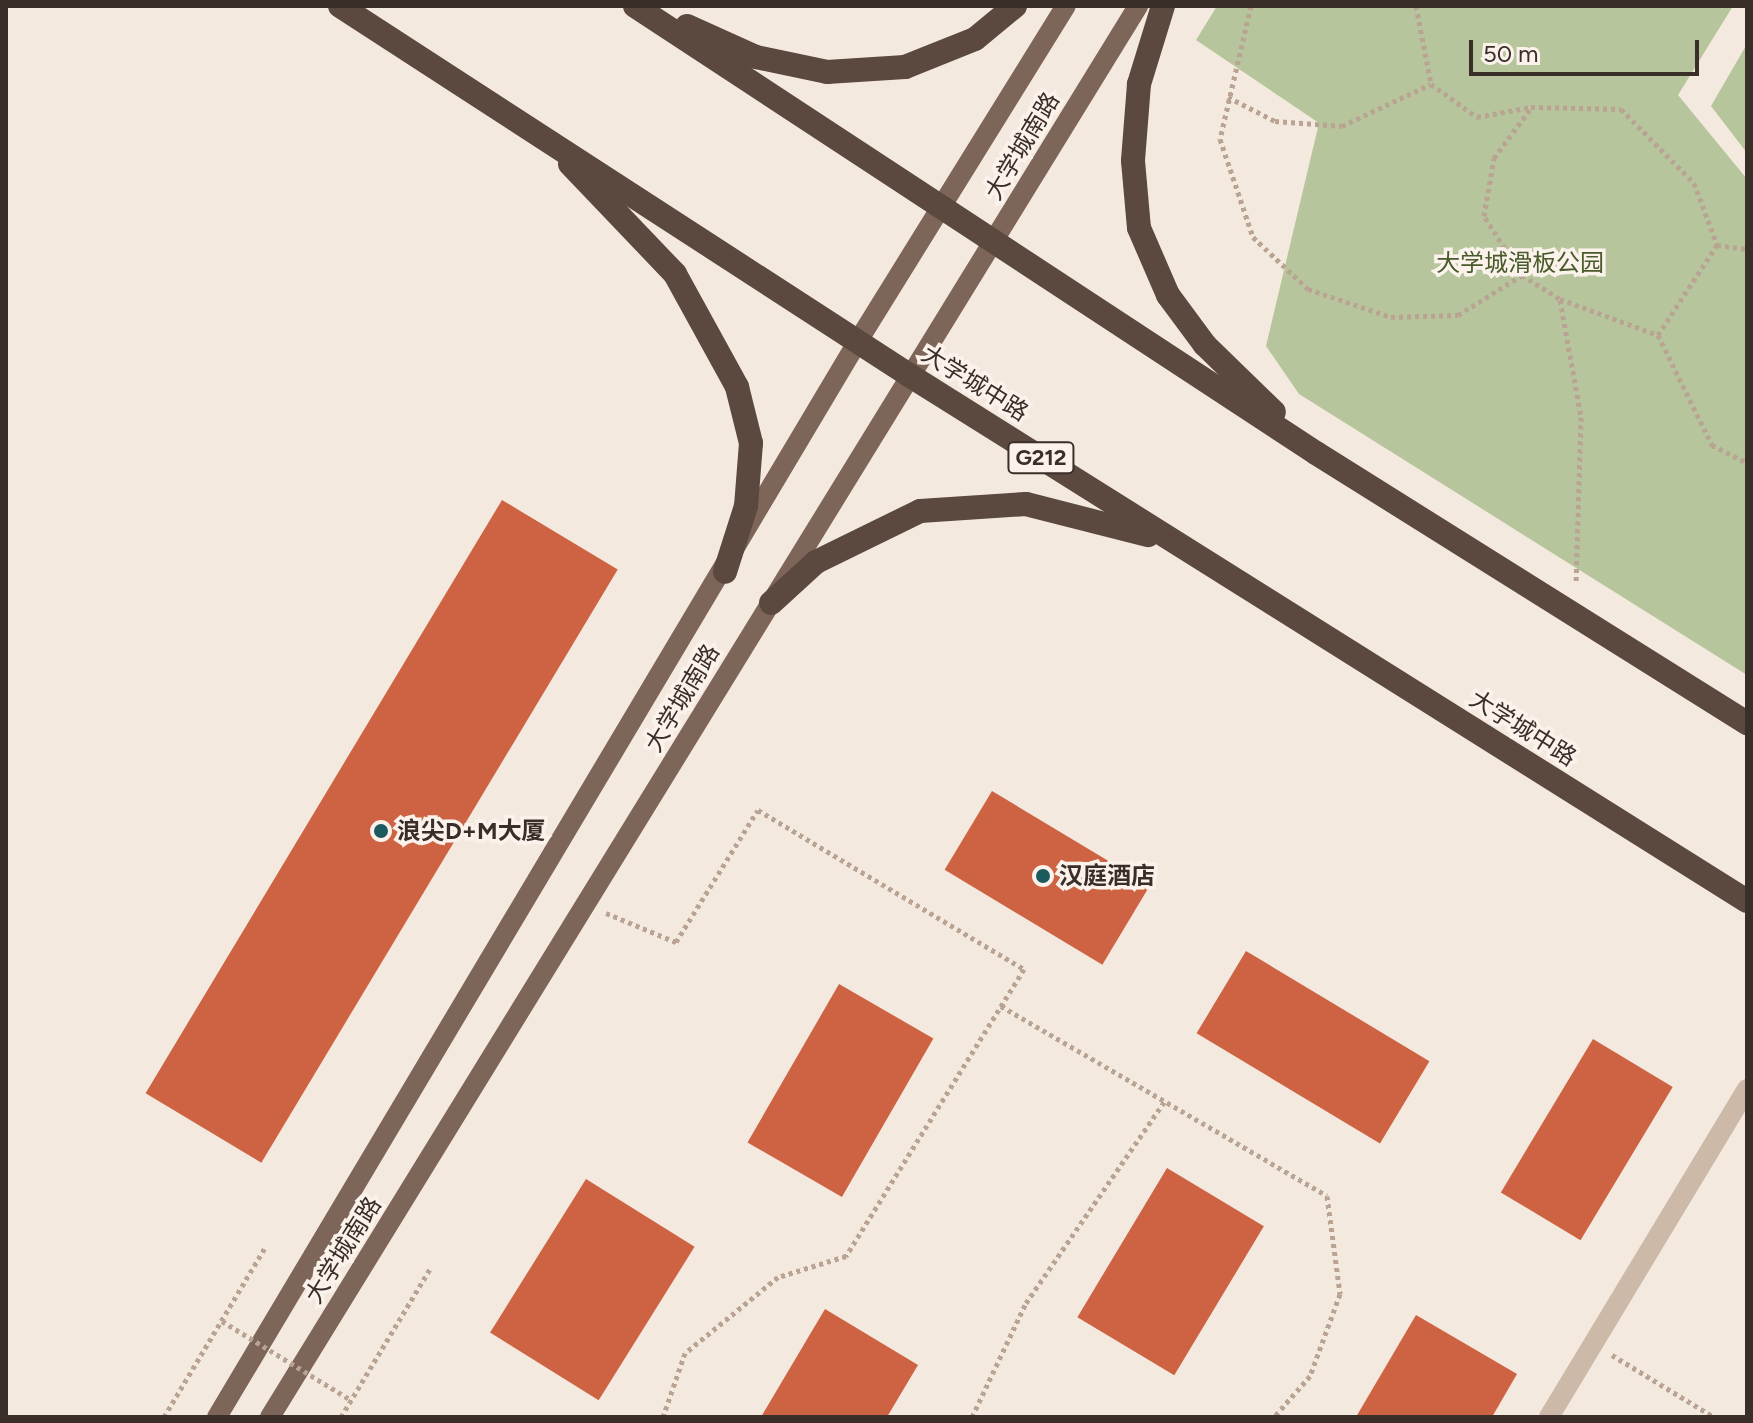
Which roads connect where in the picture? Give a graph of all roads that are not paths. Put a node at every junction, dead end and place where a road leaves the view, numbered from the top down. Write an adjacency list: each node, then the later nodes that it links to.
1 (340, 6): 8 (highway, 大学城中路 / G212)
2 (635, 6): 9 (highway)
3 (645, 6): 4 (highway)
4 (1015, 6)
5 (1066, 6): 9 (main road, 大学城南路)
6 (1138, 6): 10 (main road, 大学城南路)
7 (1163, 6): 13 (highway)
8 (528, 124): 11 (highway, 大学城中路 / G212); 15 (highway)
9 (941, 206): 10 (highway); 11 (main road, 大学城南路)
10 (994, 241): 12 (main road, 大学城南路); 13 (highway)
11 (858, 341): 12 (highway, 大学城中路 / G212); 15 (main road, 大学城南路)
12 (909, 375): 14 (highway, 大学城中路 / G212); 16 (main road, 大学城南路)
13 (1316, 453): 17 (highway)
14 (1180, 545): 16 (highway); 18 (highway, 大学城中路 / G212)
15 (725, 572): 20 (main road, 大学城南路)
16 (771, 603): 21 (main road, 大学城南路)
17 (1747, 723)
18 (1747, 901)
19 (1747, 1089): 22 (street)
20 (217, 1417)
21 (270, 1417)
22 (1549, 1417)

